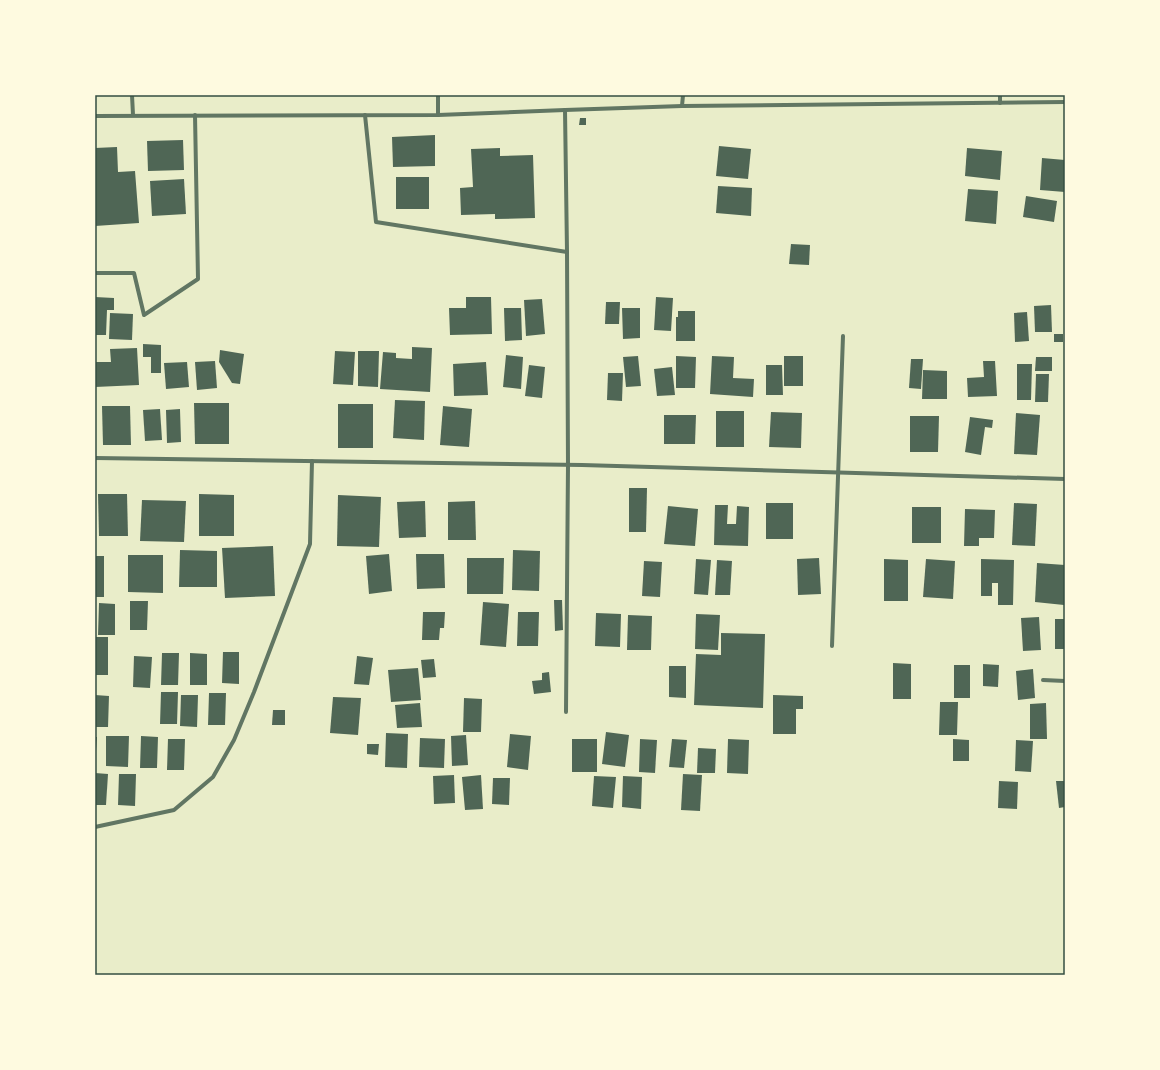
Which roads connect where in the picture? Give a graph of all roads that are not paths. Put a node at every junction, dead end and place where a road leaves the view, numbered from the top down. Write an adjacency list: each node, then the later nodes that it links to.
1 (132, 95): 9 (street)
2 (438, 95): 12 (street)
3 (683, 95): 7 (street)
4 (1000, 95): 6 (street)
5 (1065, 102): 6 (street)
6 (1000, 103): 7 (street)
7 (682, 106): 8 (street)
8 (565, 110): 12 (street); 14 (street)
9 (132, 115): 10 (street); 13 (street)
10 (195, 115): 11 (street); 15 (street)
11 (365, 115): 12 (street); 14 (street)
12 (438, 115)
13 (95, 116)
14 (567, 252): 19 (street)
15 (95, 273)
16 (843, 336): 20 (street)
17 (95, 458): 18 (street)
18 (312, 461): 19 (street); 26 (street)
19 (568, 465): 20 (street); 25 (street)
20 (838, 473): 21 (street); 22 (street)
21 (1065, 480)
22 (832, 646)
23 (1043, 680): 24 (street)
24 (1065, 681)
25 (566, 712)
26 (95, 827)

